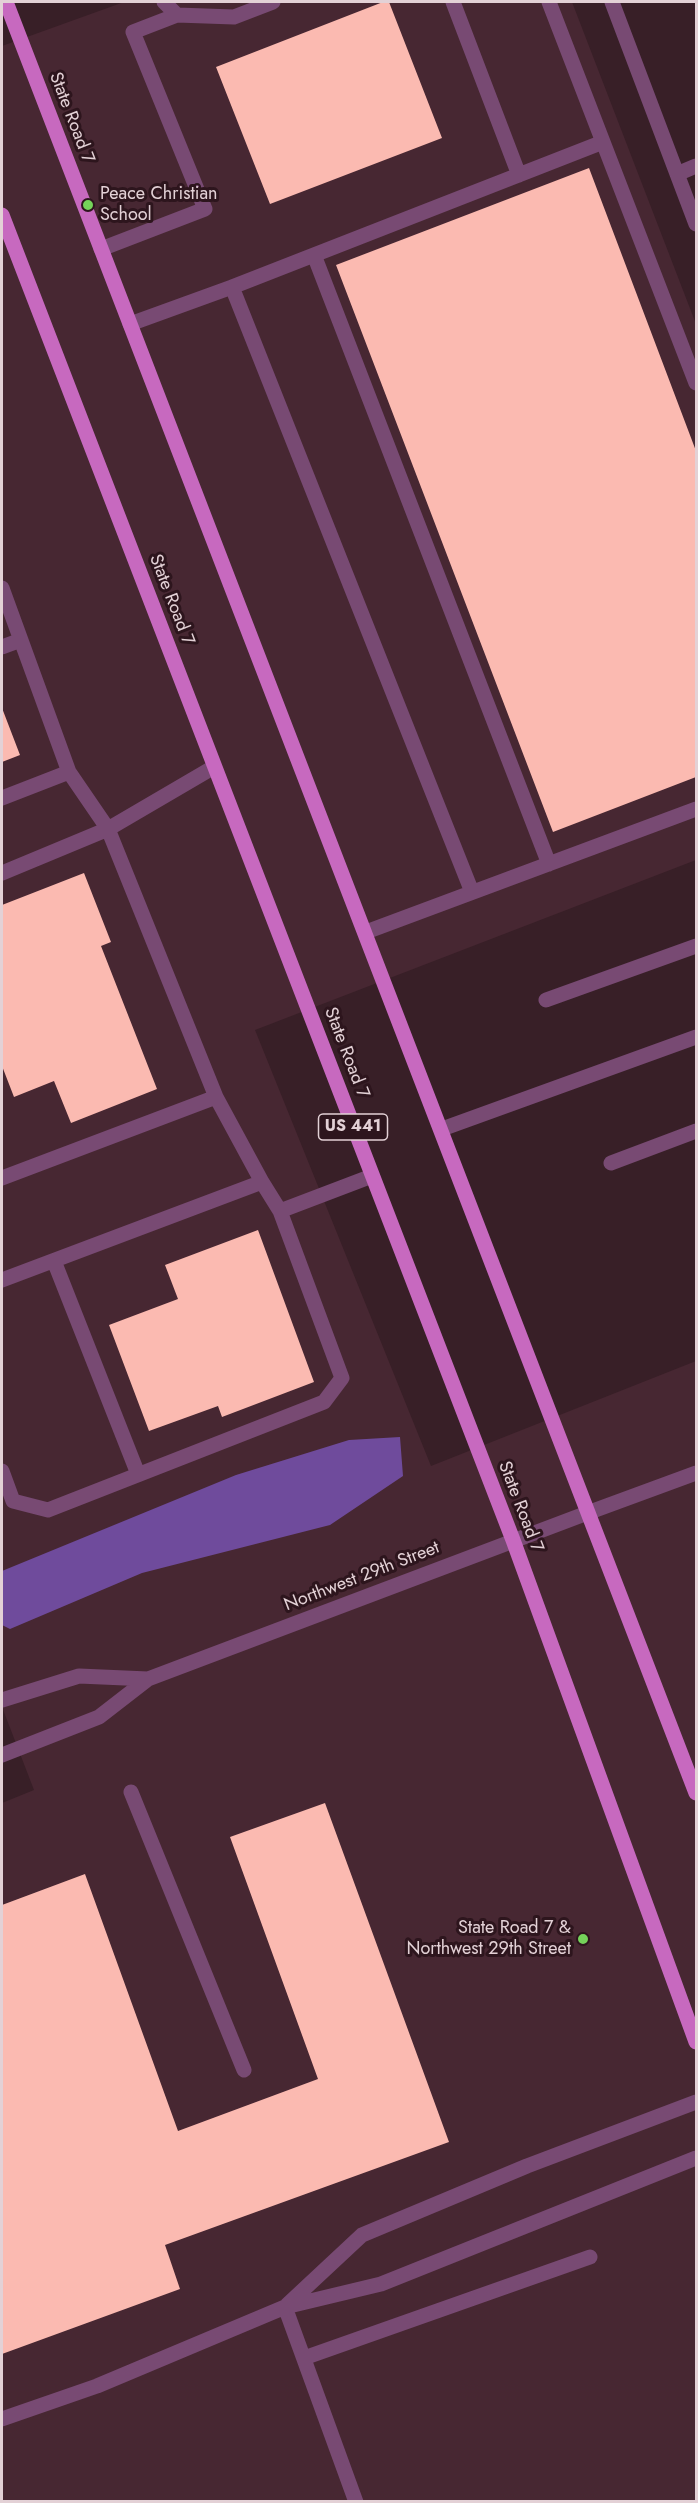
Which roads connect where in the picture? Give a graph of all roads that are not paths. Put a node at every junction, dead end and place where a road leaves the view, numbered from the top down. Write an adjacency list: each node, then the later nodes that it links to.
1 (6, 2): 14 (main road, State Road 7)
2 (164, 2): 7 (street)
3 (273, 2): 7 (street)
4 (453, 2): 11 (street)
5 (549, 2): 8 (street)
6 (612, 2): 10 (street)
7 (177, 15): 14 (street)
8 (603, 142): 11 (street); 18 (street)
9 (696, 166): 10 (street)
10 (678, 174): 13 (street)
11 (519, 175): 15 (street)
12 (2, 215): 22 (main road, State Road 7 / US 441)
13 (696, 224)
14 (101, 249): 17 (main road, State Road 7)
15 (314, 255): 16 (street); 27 (street)
16 (232, 287): 17 (street); 29 (street)
17 (130, 324): 30 (main road, State Road 7)
18 (696, 383)
19 (2, 588): 20 (street)
20 (21, 640): 21 (street); 23 (street)
21 (2, 647)
22 (214, 767): 26 (street); 38 (main road, State Road 7 / US 441)
23 (69, 772): 24 (street); 26 (street)
24 (2, 798)
25 (696, 809): 27 (street)
26 (108, 829): 28 (street); 34 (street)
27 (549, 864): 29 (street)
28 (2, 873)
29 (472, 892): 30 (street)
30 (366, 932): 35 (main road, State Road 7)
31 (696, 946): 32 (street)
32 (546, 1000)
33 (696, 1037): 35 (street)
34 (216, 1097): 39 (street); 40 (street)
35 (442, 1129): 47 (main road, State Road 7)
36 (696, 1131): 37 (street)
37 (611, 1163)
38 (372, 1176): 41 (street); 48 (main road, State Road 7 / US 441)
39 (2, 1178)
40 (262, 1182): 41 (street); 42 (street)
41 (280, 1211): 46 (street)
42 (54, 1261): 43 (street); 46 (street)
43 (2, 1280)
44 (2, 1471): 46 (street)
45 (696, 1473): 47 (street, Northwest 29th Street)
46 (138, 1474)
47 (590, 1512): 48 (street, Northwest 29th Street); 53 (main road, State Road 7)
48 (513, 1540): 49 (street, Northwest 29th Street); 54 (main road, State Road 7 / US 441)
49 (148, 1679): 50 (street, Northwest 29th Street); 51 (street, Northwest 29th Street)
50 (2, 1700)
51 (2, 1755)
52 (131, 1792): 55 (street)
53 (696, 1793)
54 (696, 2042)
55 (243, 2070)
56 (696, 2102): 59 (street)
57 (696, 2158): 59 (street)
58 (590, 2257): 60 (street)
59 (285, 2307): 60 (street); 61 (street)
60 (304, 2358): 62 (street)
61 (2, 2419)
62 (356, 2502)

